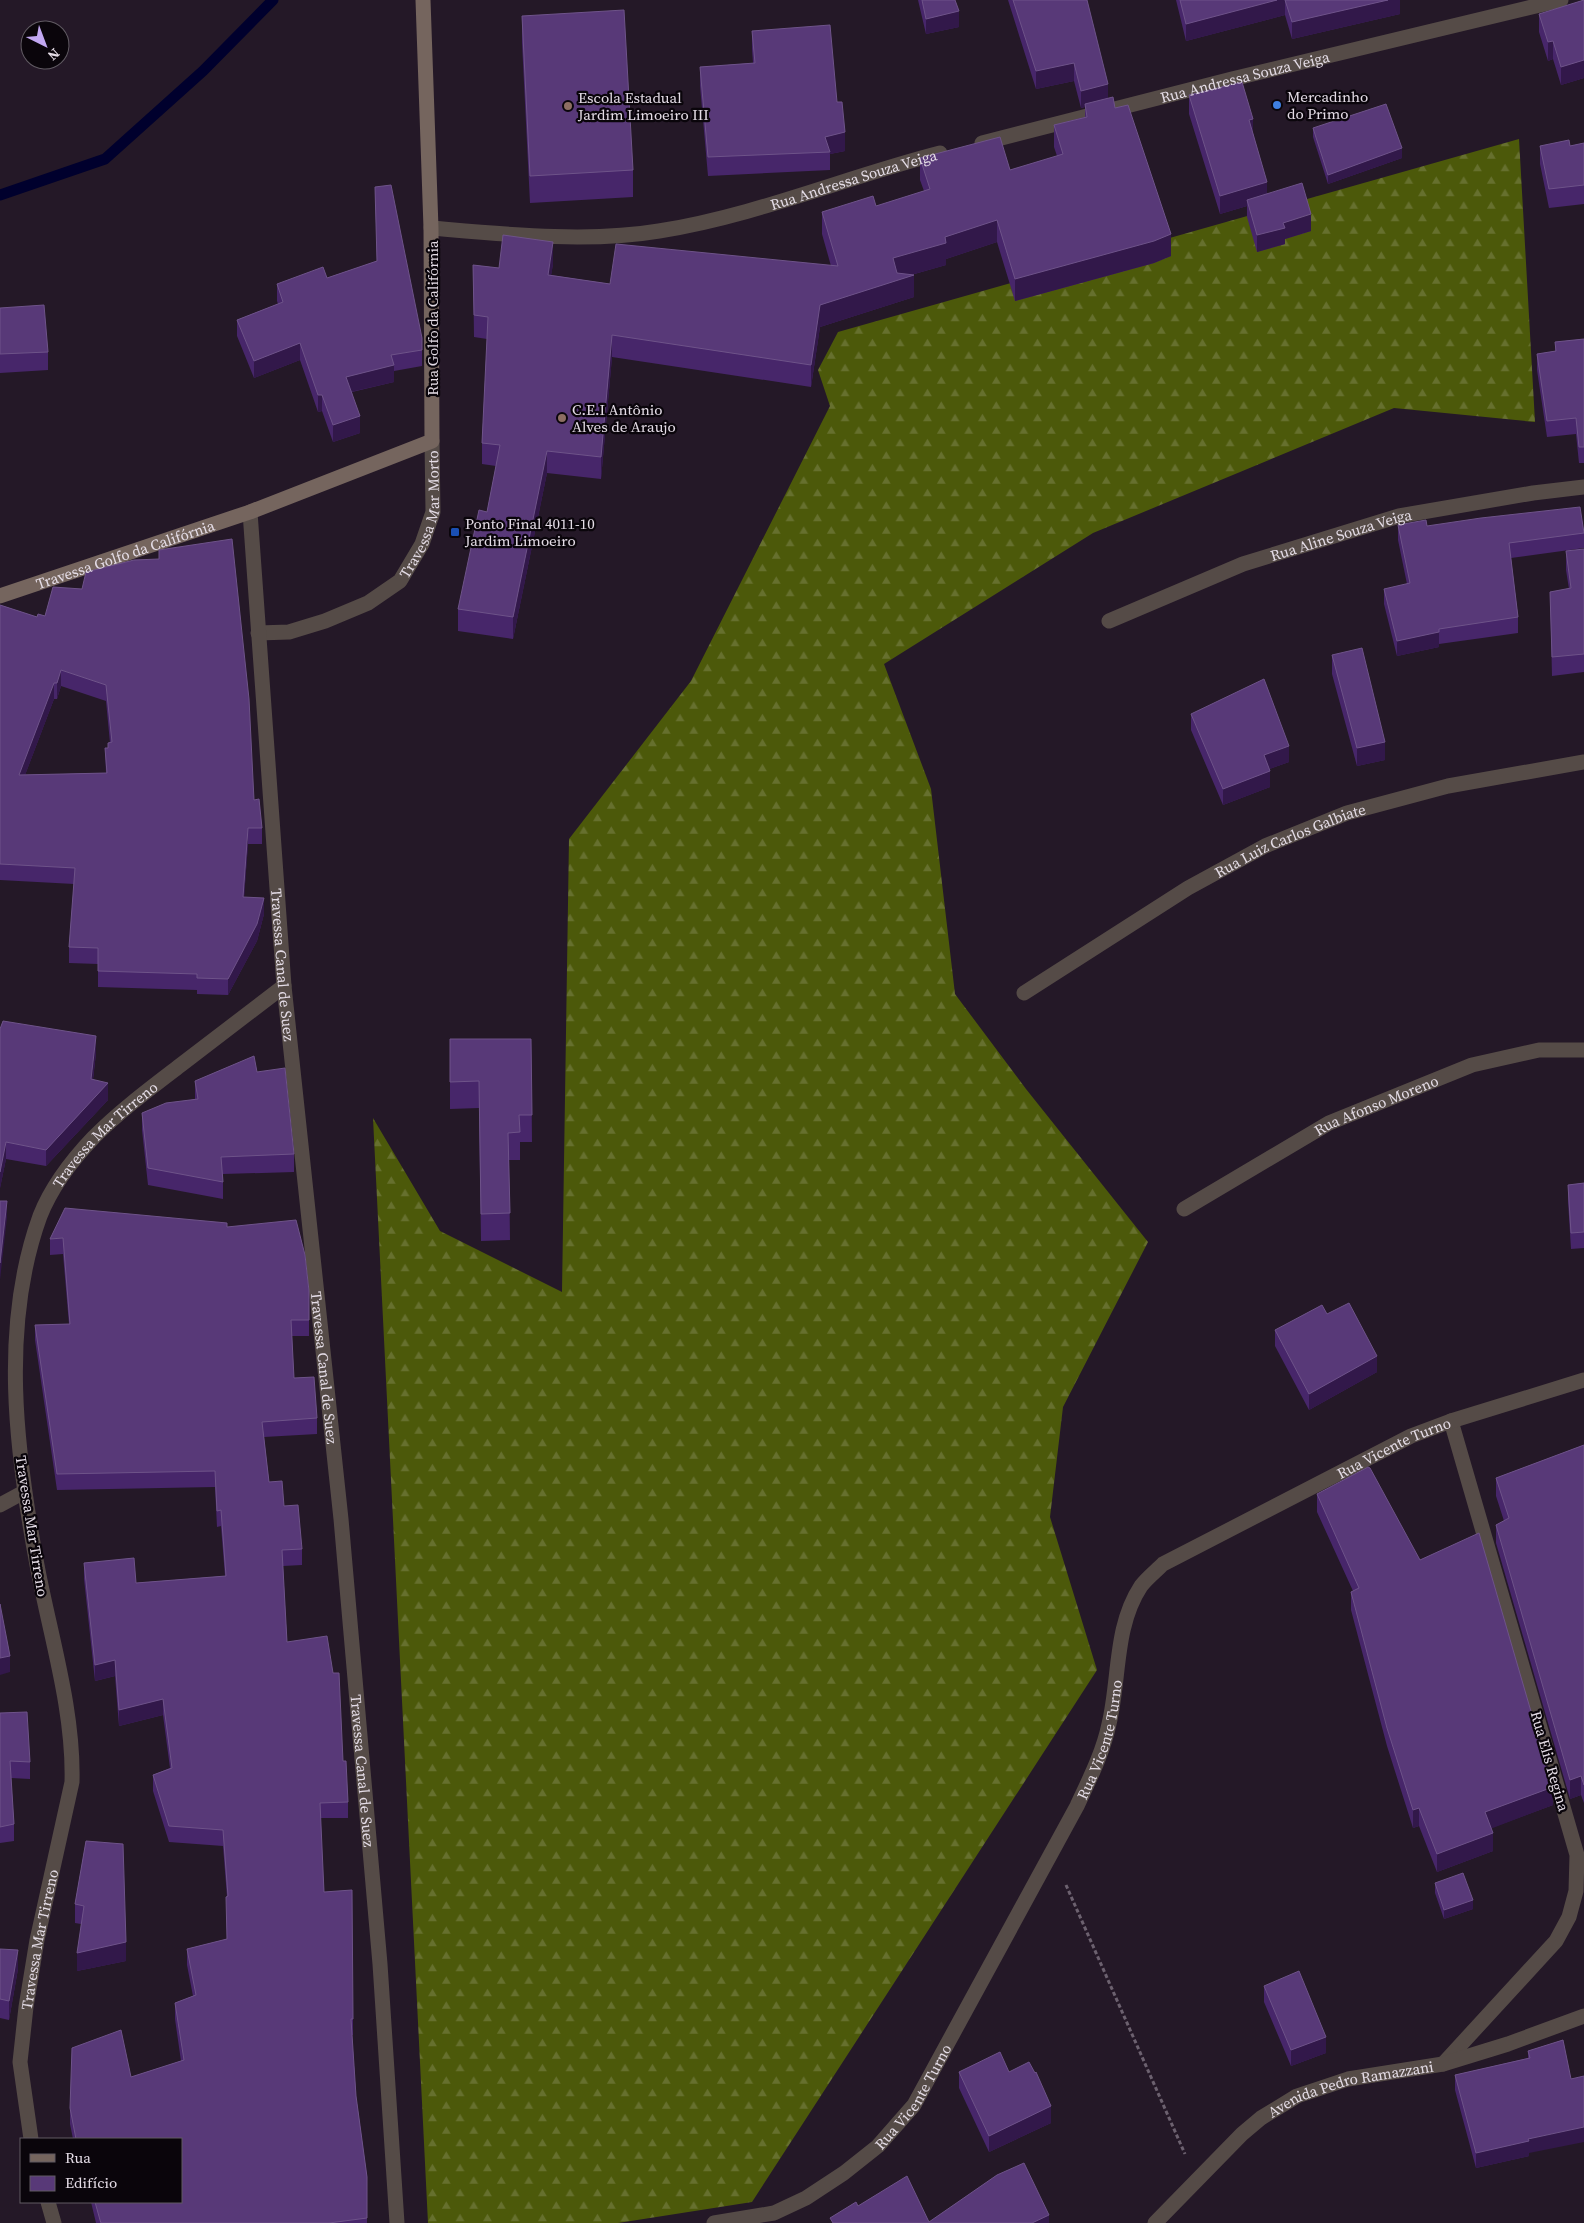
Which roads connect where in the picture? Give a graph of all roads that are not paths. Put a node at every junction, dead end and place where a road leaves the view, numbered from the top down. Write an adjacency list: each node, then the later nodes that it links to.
1 (1561, 0): 3 (street, Rua Andressa Souza Veiga)
2 (423, 1): 5 (street, Rua Golfo da Califórnia)
3 (971, 145)
4 (952, 150): 5 (street, Rua Andressa Souza Veiga)
5 (431, 228): 6 (street, Rua Golfo da Califórnia)
6 (432, 441): 8 (street); 11 (street, Travessa Mar Morto)
7 (1584, 487): 10 (street, Rua Aline Souza Veiga)
8 (250, 512): 9 (street, Travessa Golfo da Califórnia); 11 (street, Travessa Canal de Suez)
9 (0, 596)
10 (1109, 621)
11 (258, 633): 13 (street, Travessa Canal de Suez)
12 (1584, 762): 14 (street, Rua Luiz Carlos Galbiate)
13 (284, 986): 19 (street, Travessa Mar Tirreno); 26 (street, Travessa Canal de Suez)
14 (1024, 993)
15 (1584, 1050): 16 (street, Rua Afonso Moreno)
16 (1184, 1209)
17 (1584, 1380): 18 (street, Rua Vicente Turno)
18 (1451, 1421): 22 (street, Rua Elis Regina); 27 (street, Rua Vicente Turno)
19 (24, 1492): 20 (street); 23 (street, Travessa Mar Tirreno)
20 (0, 1506)
21 (1584, 2016): 22 (street, Avenida Pedro Ramazzani)
22 (1443, 2064): 28 (street, Avenida Pedro Ramazzani)
23 (31, 2138)
24 (48, 2203): 25 (street)
25 (54, 2223)
26 (397, 2223)
27 (714, 2223)
28 (1155, 2223)

